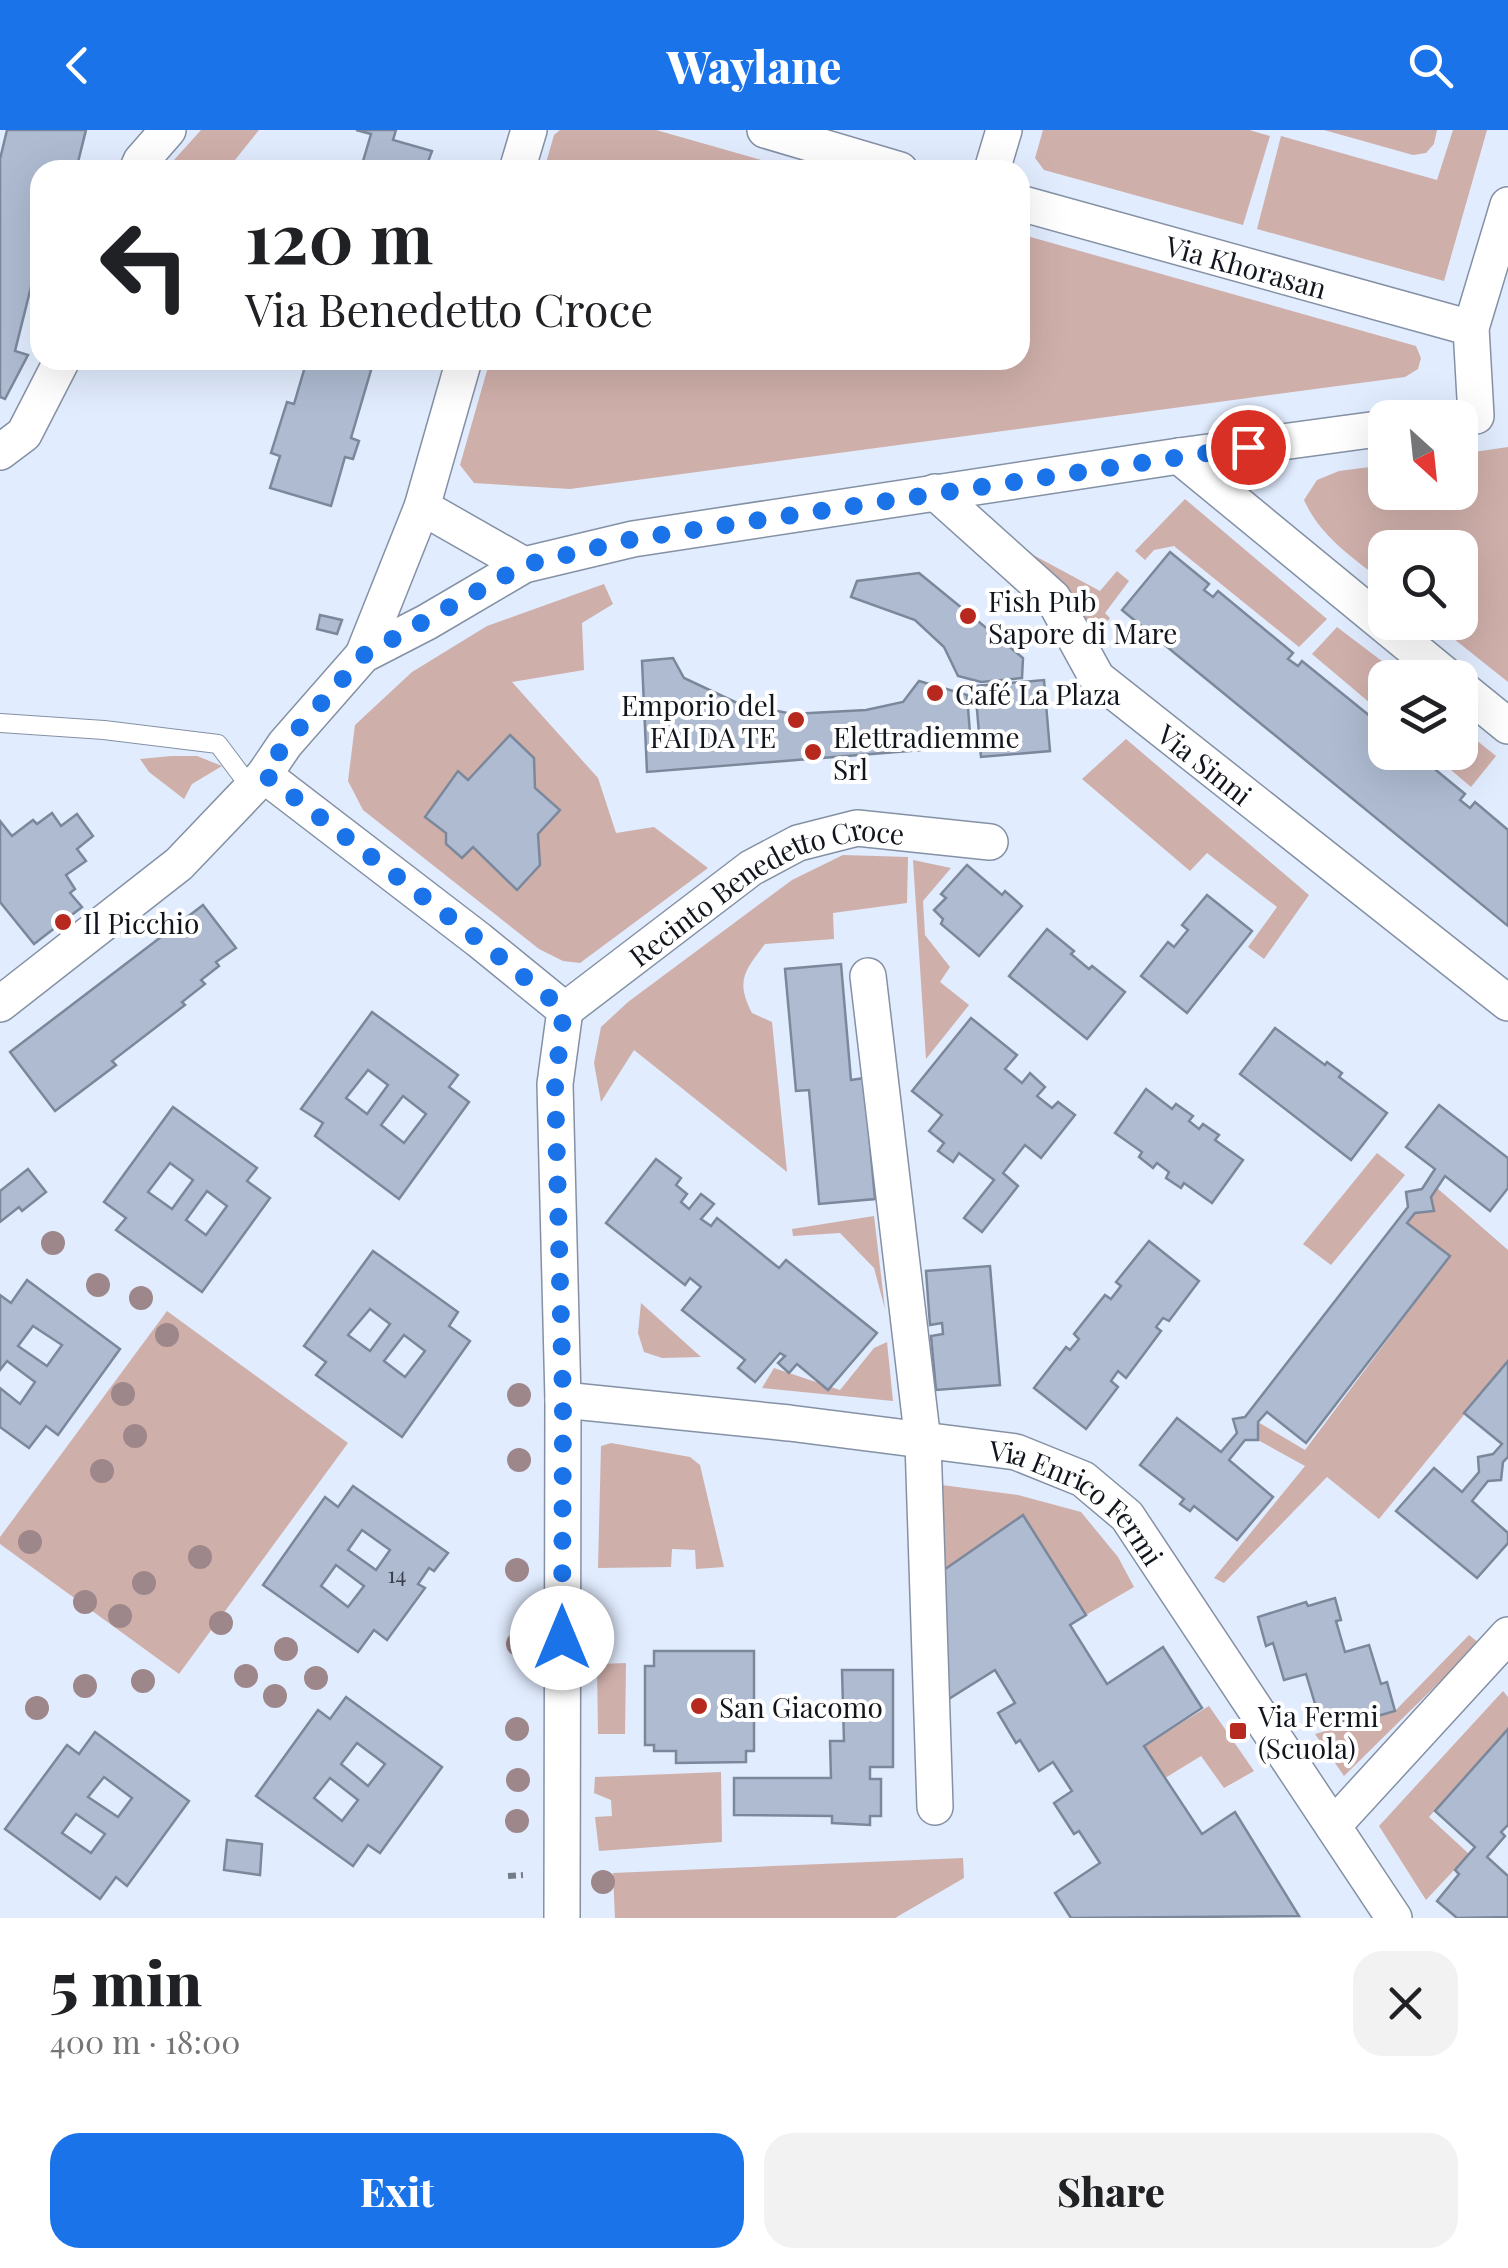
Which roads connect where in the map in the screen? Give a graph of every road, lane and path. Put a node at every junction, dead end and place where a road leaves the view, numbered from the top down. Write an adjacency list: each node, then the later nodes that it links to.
1 (168, 130): 5 (street)
2 (529, 130): 6 (street)
3 (765, 130): 7 (street)
4 (1004, 130): 8 (street)
5 (145, 160)
6 (521, 160)
7 (866, 160)
8 (995, 160)
9 (1508, 205): 11 (street)
10 (1030, 207): 11 (street, Via Khorasan)
11 (1471, 328): 14 (street)
12 (57, 370): 16 (street)
13 (461, 370): 19 (street)
14 (1481, 415)
15 (1368, 430): 17 (street)
16 (0, 452)
17 (1180, 456): 18 (street); 22 (street)
18 (934, 492): 20 (street); 29 (street, Via Sinni)
19 (422, 507): 20 (street); 21 (street)
20 (524, 565): 21 (street)
21 (364, 655): 26 (street)
22 (1427, 660)
23 (1478, 701): 25 (street)
24 (0, 723): 26 (lane)
25 (1508, 726)
26 (258, 781): 30 (street); 31 (street)
27 (990, 842): 31 (street, Recinto Benedetto Croce)
28 (868, 976): 33 (street)
29 (1508, 1003)
30 (0, 1004)
31 (564, 1010): 32 (street)
32 (563, 1400): 33 (street, Via Enrico Fermi); 39 (street)
33 (923, 1442): 35 (street); 36 (street, Via Enrico Fermi)
34 (1508, 1635): 36 (street)
35 (935, 1806)
36 (1334, 1826): 40 (street, Via Enrico Fermi)
37 (523, 1875): 38 (path)
38 (508, 1876)
39 (562, 1918)
40 (1394, 1918)

